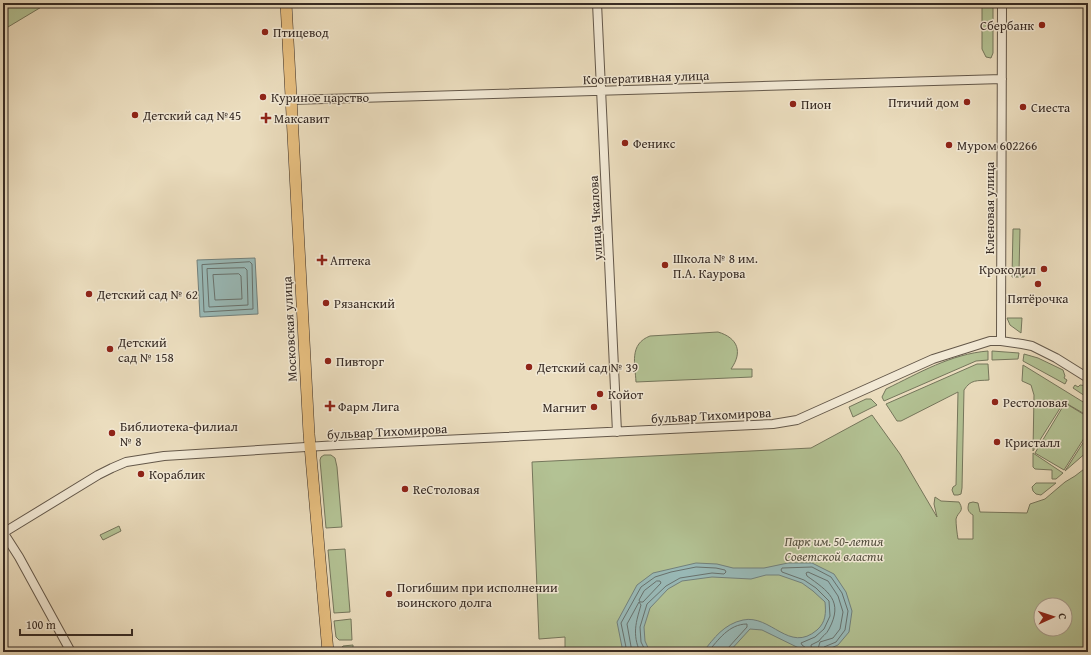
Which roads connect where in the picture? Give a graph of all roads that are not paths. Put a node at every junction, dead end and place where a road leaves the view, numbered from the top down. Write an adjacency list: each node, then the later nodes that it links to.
1 (286, 3): 6 (main road, Московская улица)
2 (598, 3): 5 (street, улица Чкалова)
3 (1002, 3): 4 (street, Кленовая улица)
4 (1002, 79): 5 (street, Кооперативная улица); 7 (street, Кленовая улица)
5 (601, 90): 6 (street, Кооперативная улица); 9 (street, улица Чкалова)
6 (291, 100): 10 (main road, Московская улица)
7 (1001, 341): 8 (street, бульвар Тихомирова); 9 (street, бульвар Тихомирова)
8 (1088, 378)
9 (617, 432): 10 (street, бульвар Тихомирова)
10 (310, 448): 11 (street, бульвар Тихомирова); 13 (main road, Московская улица)
11 (3, 533): 12 (street)
12 (71, 652)
13 (328, 652)

